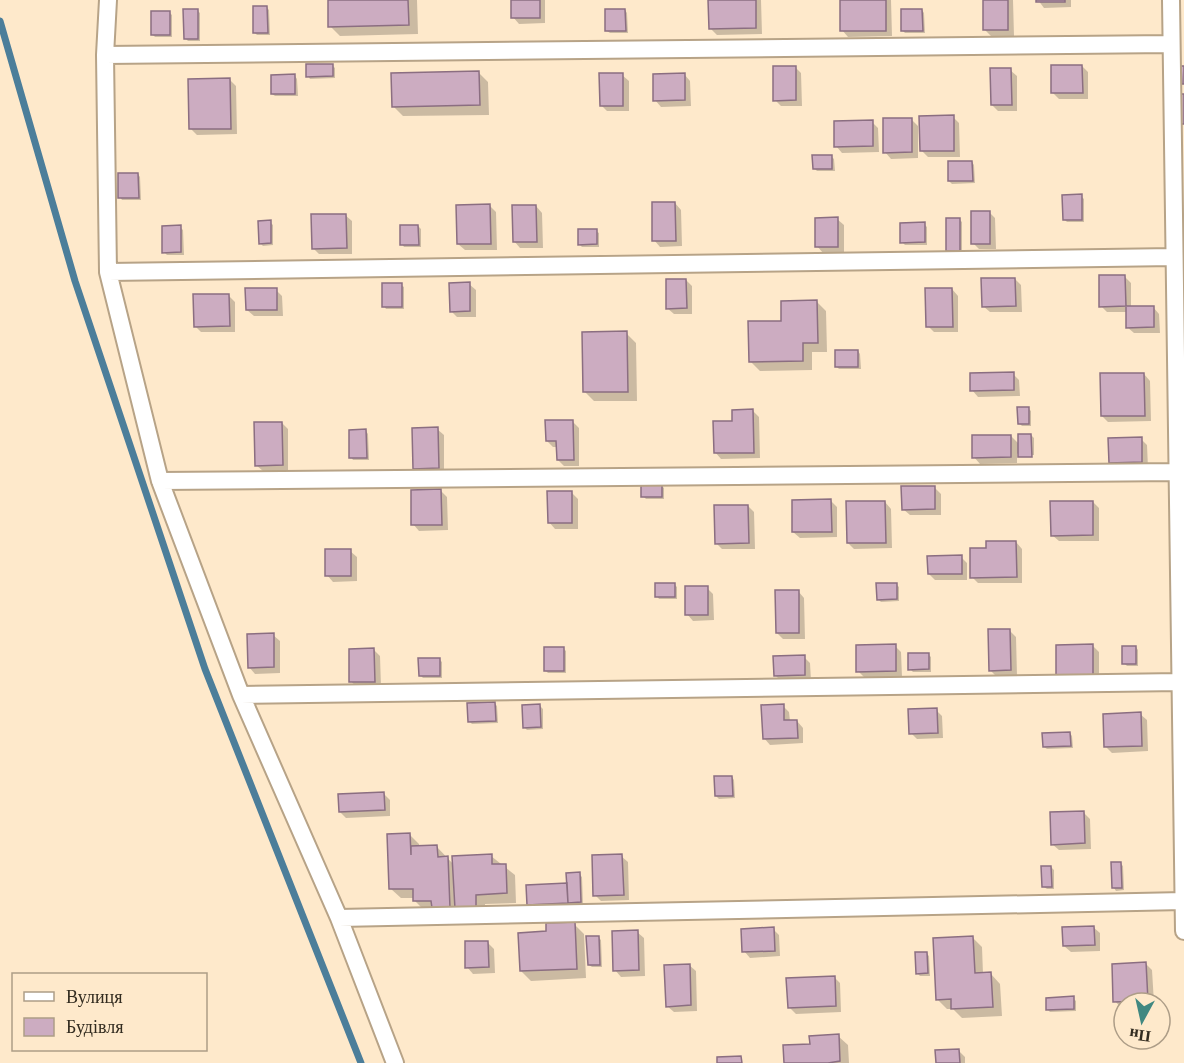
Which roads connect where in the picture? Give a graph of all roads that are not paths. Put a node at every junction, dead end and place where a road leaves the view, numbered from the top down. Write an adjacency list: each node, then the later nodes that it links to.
1 (108, 0): 4 (street)
2 (1170, 0): 3 (street)
3 (1171, 44): 4 (street); 5 (street)
4 (105, 55): 6 (street)
5 (1174, 257): 6 (street); 7 (street)
6 (108, 272): 8 (street)
7 (1177, 472): 8 (street); 9 (street)
8 (160, 481): 10 (street)
9 (1180, 682): 10 (street); 11 (street)
10 (241, 695): 12 (street)
11 (1184, 901): 12 (street); 13 (street)
12 (339, 918): 14 (street)
13 (1184, 931)
14 (395, 1063)

